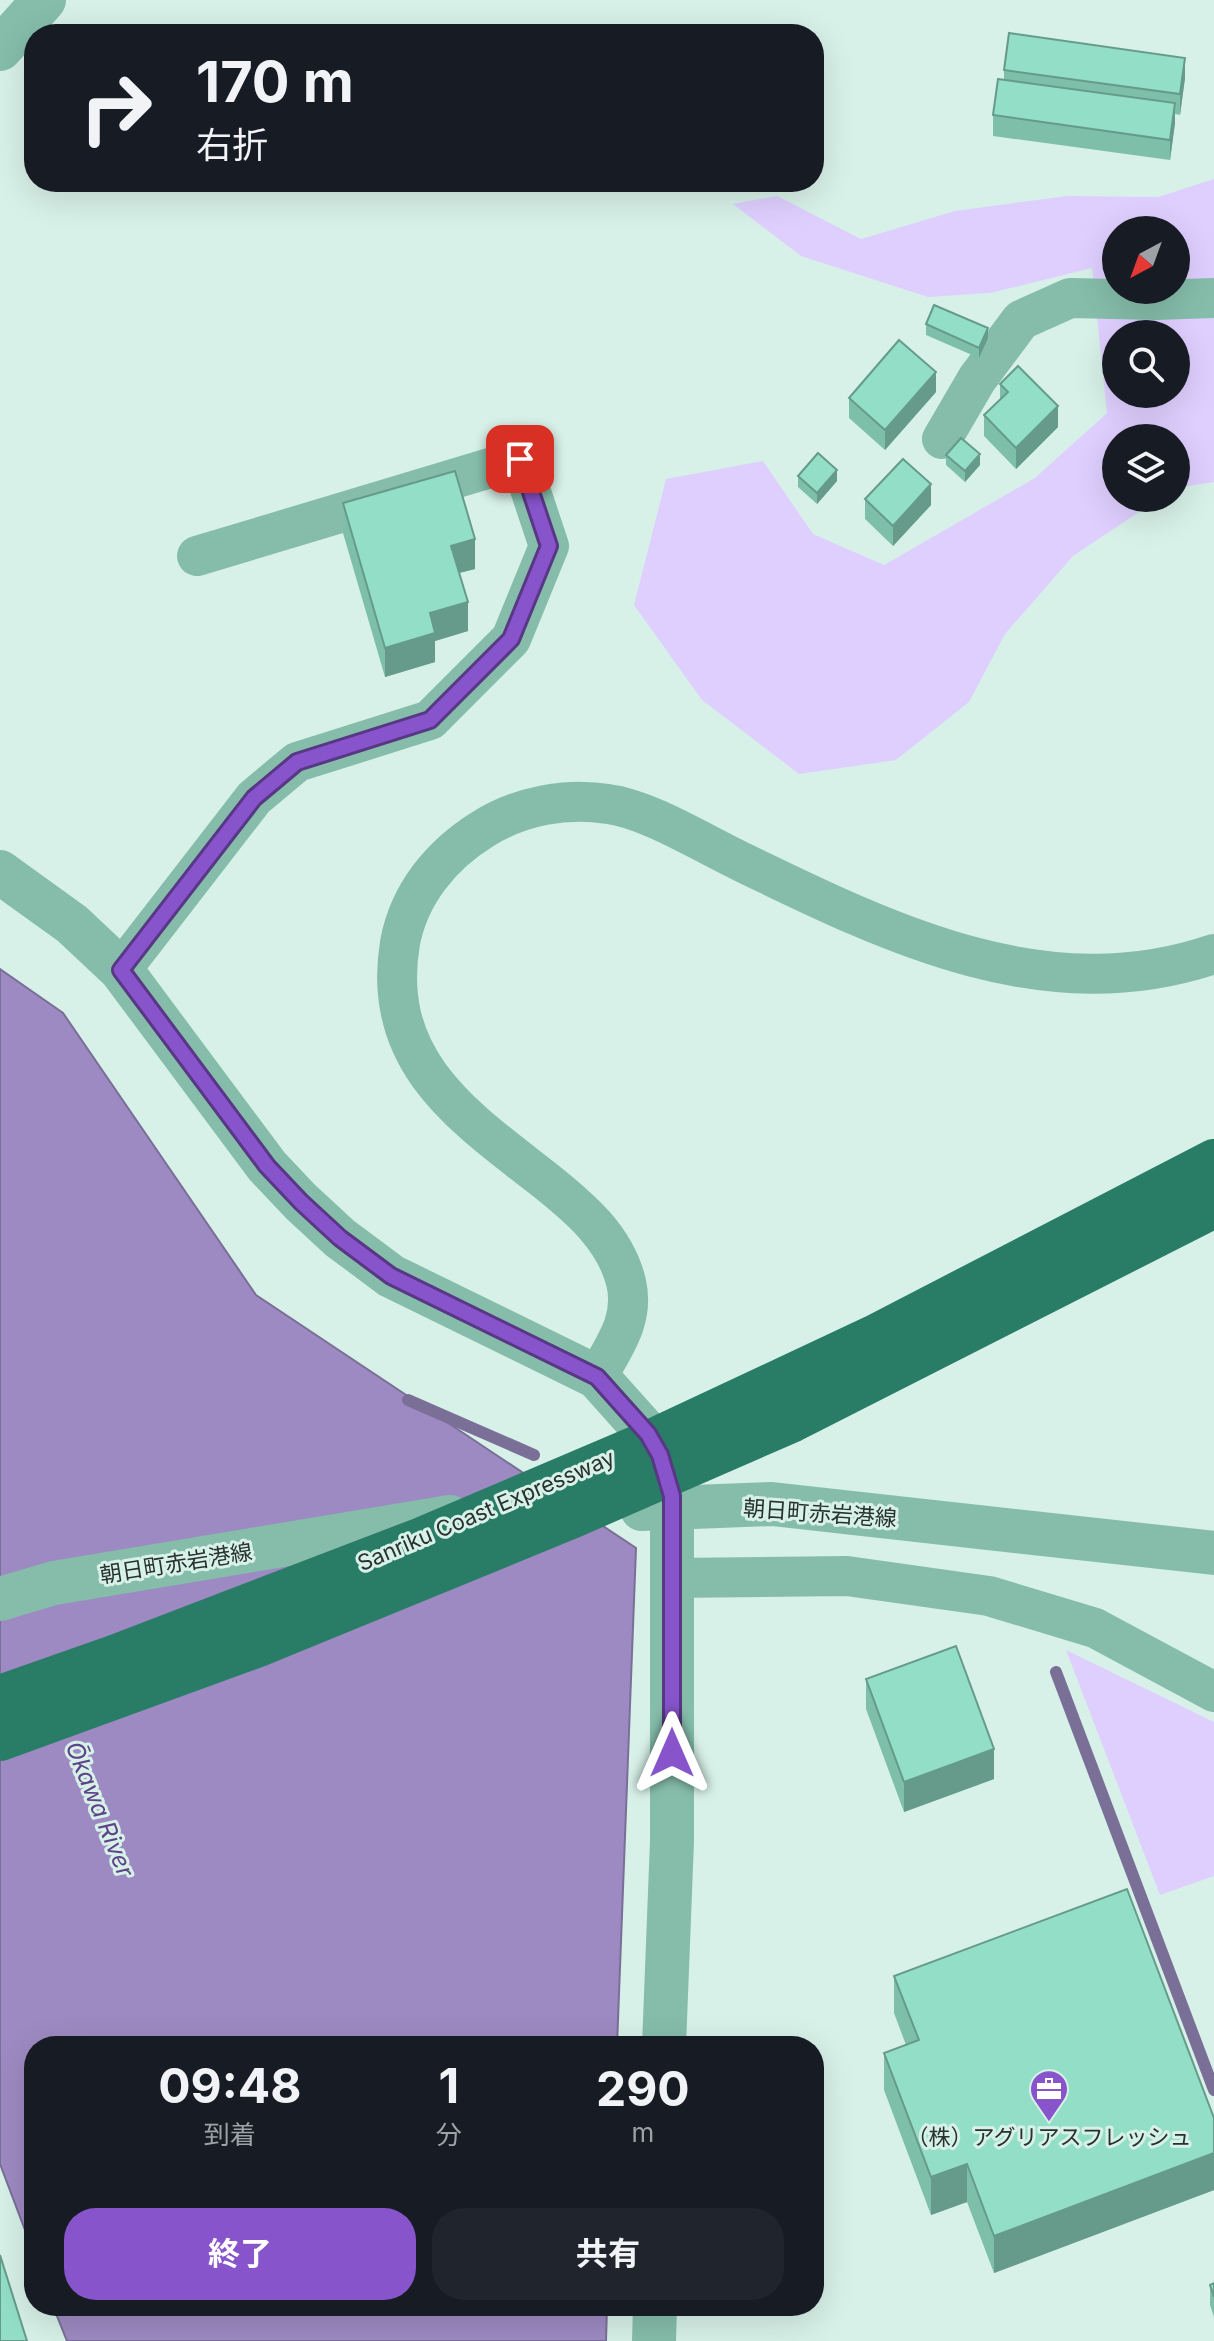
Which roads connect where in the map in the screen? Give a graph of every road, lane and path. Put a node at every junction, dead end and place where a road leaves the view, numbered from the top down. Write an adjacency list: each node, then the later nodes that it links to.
1 (44, 0): 2 (street)
2 (0, 49)
3 (1214, 298): 4 (street)
4 (942, 439)
5 (197, 556): 8 (street)
6 (0, 872): 8 (street)
7 (1214, 954): 11 (street)
8 (121, 970): 11 (street)
9 (1214, 1161): 16 (highway, Sanriku Coast Expressway)
10 (1214, 1206): 17 (highway, Sanriku Coast Expressway)
11 (597, 1377): 13 (street)
12 (1214, 1553): 14 (street, 朝日町赤岩港線)
13 (671, 1578): 15 (street); 18 (street)
14 (0, 1599)
15 (1214, 1692)
16 (0, 1697)
17 (0, 1739)
18 (664, 2036)
19 (655, 2316): 20 (street)
20 (654, 2341)

